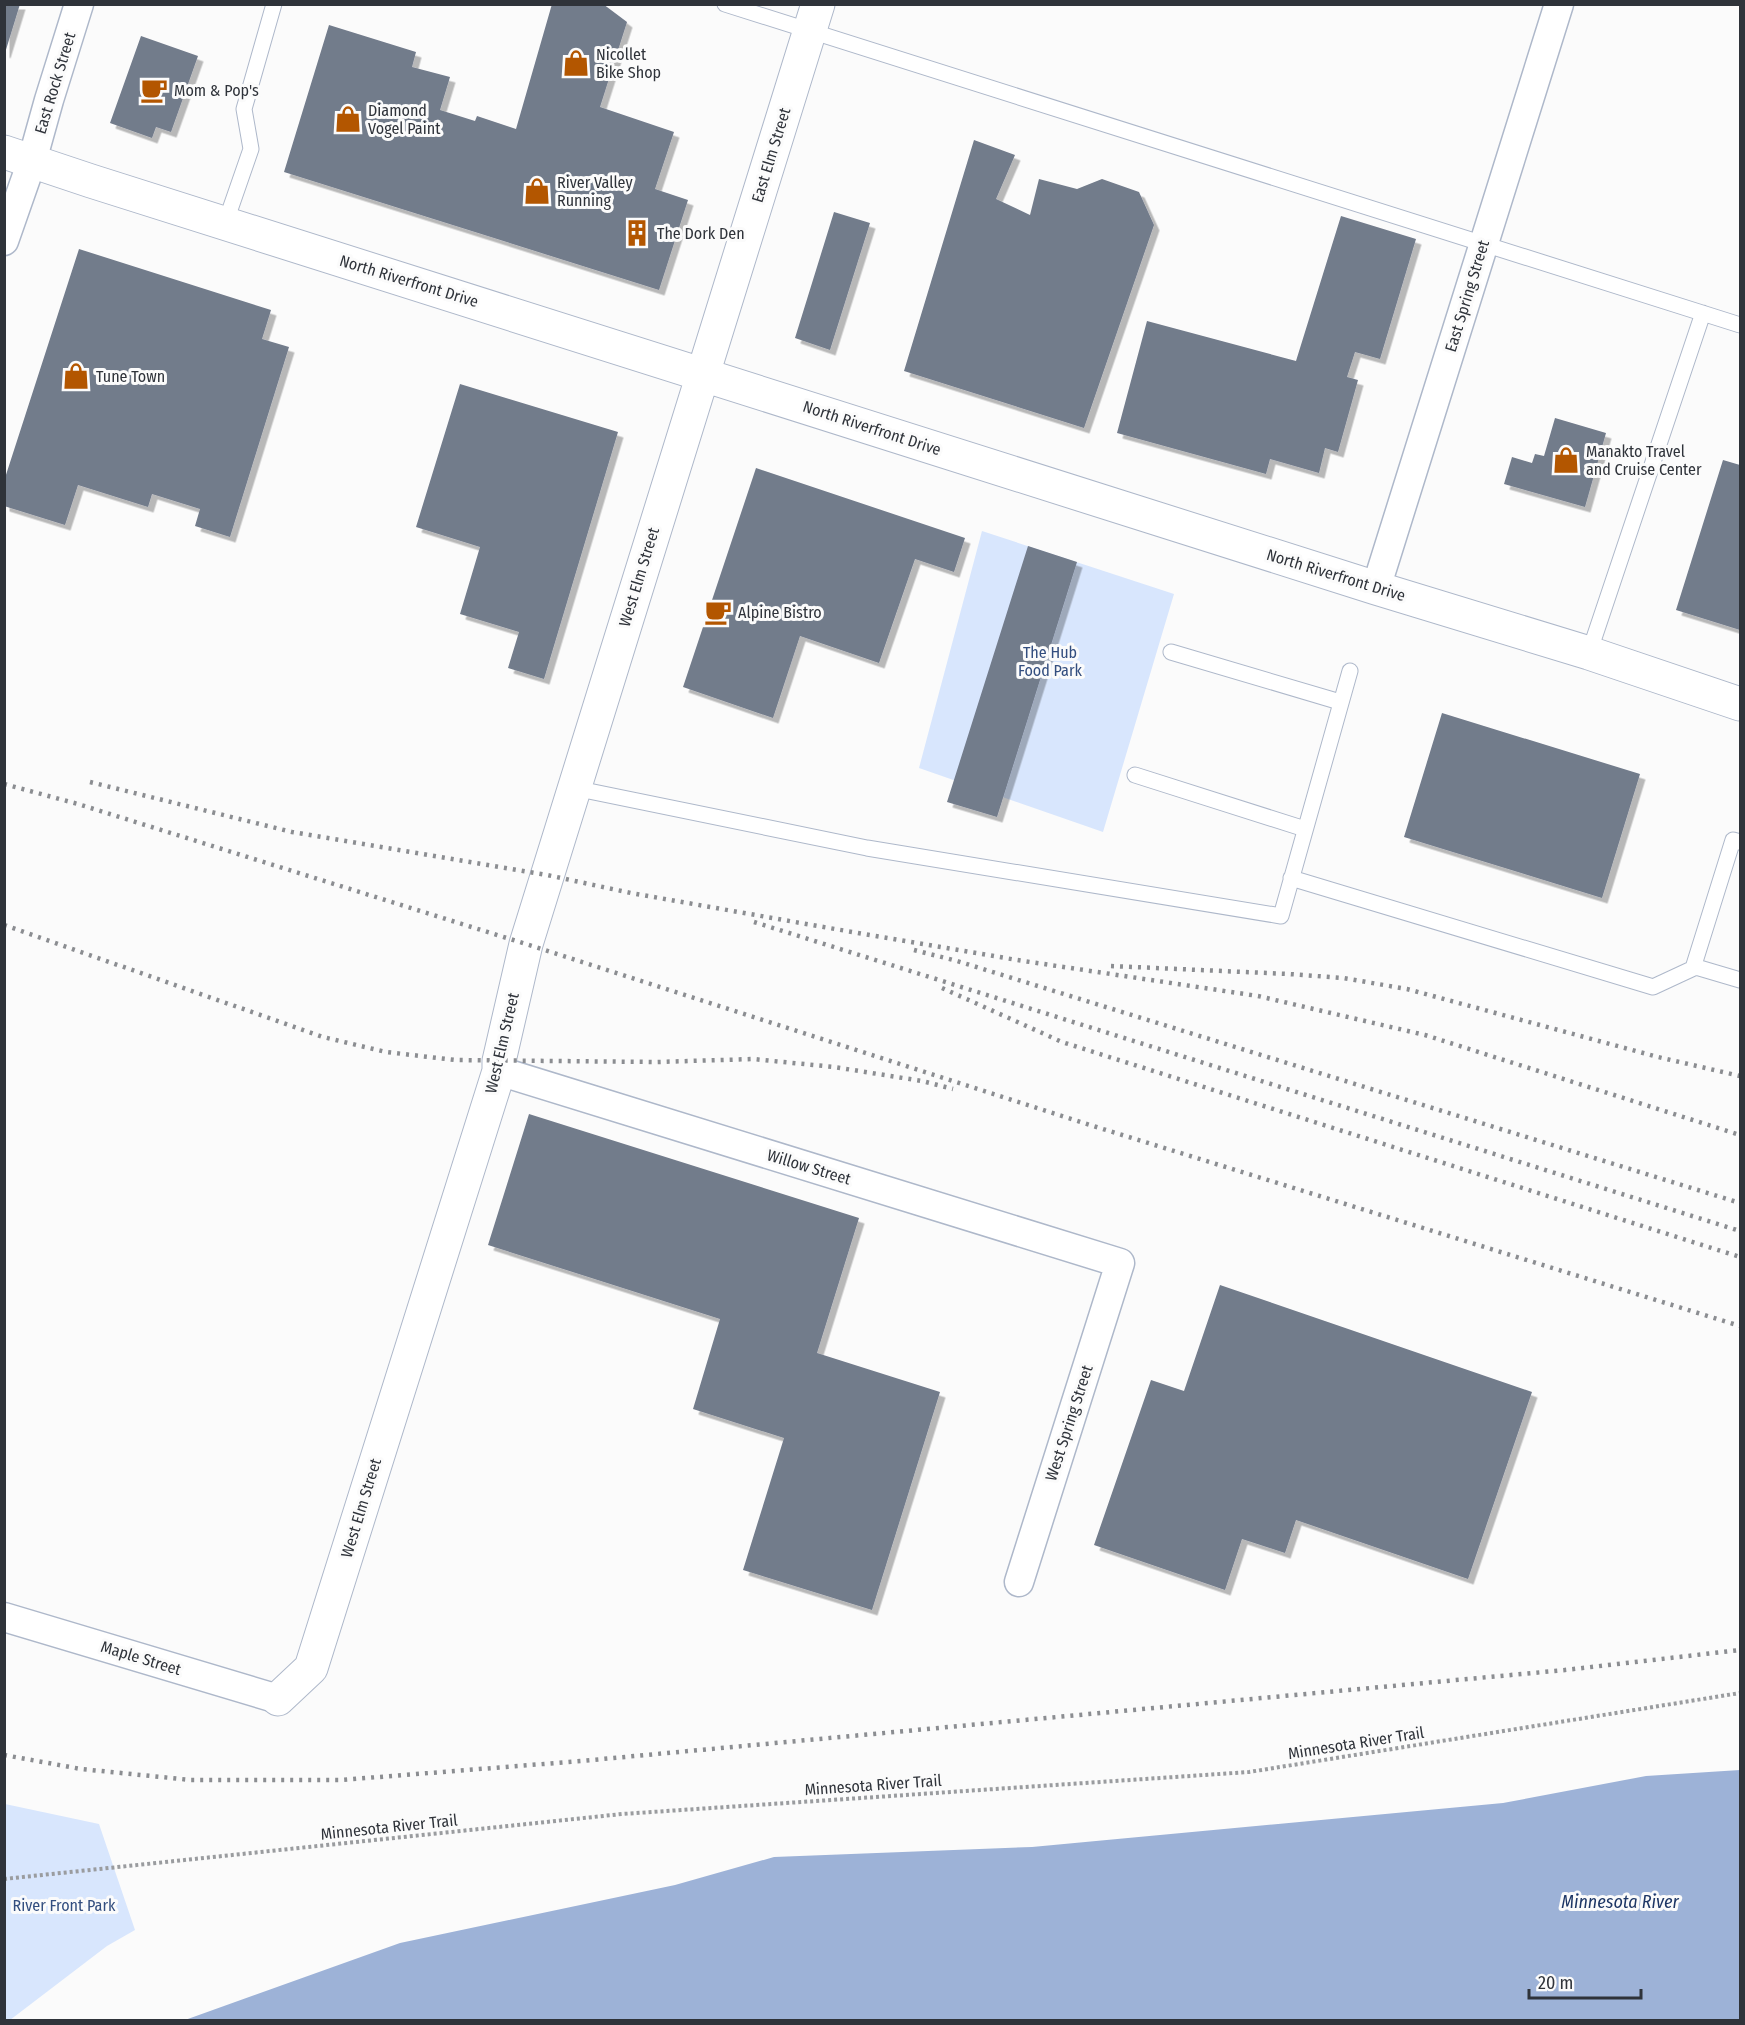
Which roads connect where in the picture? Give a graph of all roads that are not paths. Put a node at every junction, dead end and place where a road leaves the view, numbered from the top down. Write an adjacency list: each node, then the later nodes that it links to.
1 (79, 4): 6 (street, East Rock Street)
2 (274, 4): 7 (lane)
3 (725, 4): 5 (lane)
4 (1559, 4): 9 (street, East Spring Street)
5 (814, 17): 9 (lane); 12 (main road, East Elm Street)
6 (18, 156): 7 (main road, North Riverfront Drive); 8 (street, East Rock Street)
7 (225, 224): 12 (main road, North Riverfront Drive)
8 (4, 241)
9 (1484, 245): 10 (lane); 13 (street, East Spring Street)
10 (1703, 313): 11 (lane); 15 (lane)
11 (1740, 325)
12 (704, 374): 13 (main road, North Riverfront Drive); 20 (main road, West Elm Street)
13 (1376, 588): 15 (main road, North Riverfront Drive)
14 (1171, 652): 17 (lane)
15 (1589, 653): 18 (main road, North Riverfront Drive)
16 (1350, 670): 17 (lane)
17 (1340, 702): 21 (lane)
18 (1740, 704)
19 (1135, 775): 21 (lane)
20 (574, 788): 23 (lane); 26 (main road, West Elm Street)
21 (1305, 829): 23 (lane)
22 (1740, 842): 24 (lane)
23 (1291, 878): 24 (lane)
24 (1693, 968): 25 (lane)
25 (1740, 980)
26 (499, 1071): 27 (street, Willow Street); 30 (main road, West Elm Street)
27 (1120, 1263): 28 (street, West Spring Street)
28 (1019, 1582)
29 (4, 1617): 30 (street, Maple Street)
30 (278, 1699)

